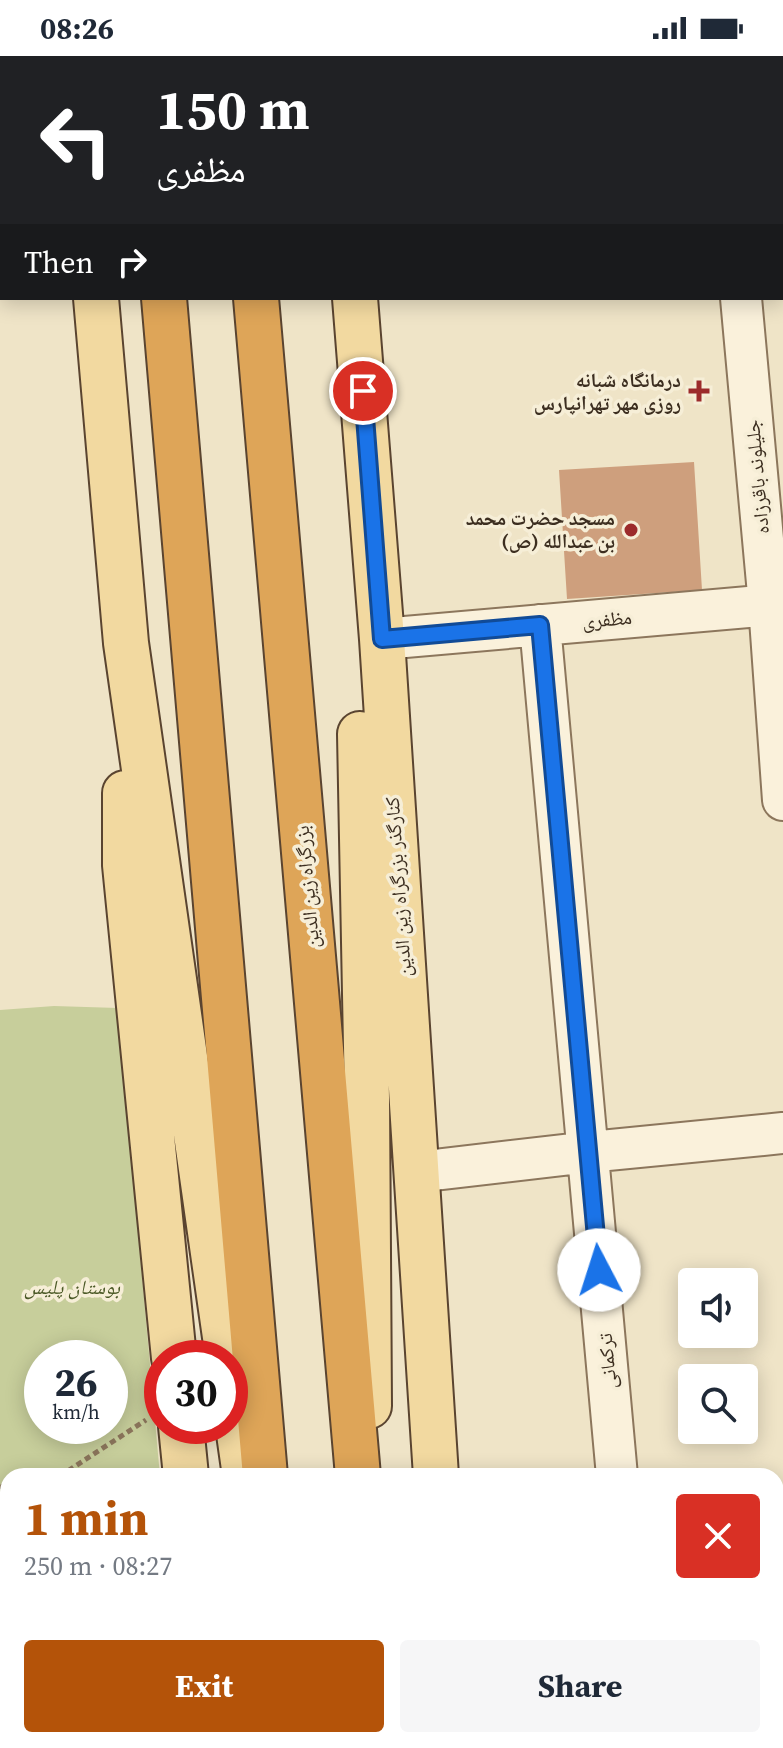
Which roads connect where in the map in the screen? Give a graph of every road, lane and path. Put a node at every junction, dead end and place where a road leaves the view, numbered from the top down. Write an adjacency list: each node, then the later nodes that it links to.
1 (96, 300): 10 (main road)
2 (164, 300): 23 (highway)
3 (256, 300): 24 (highway, بزرگراه زین الدین)
4 (354, 300): 9 (main road, کنارگذر بزرگراه زین الدین)
5 (354, 300): 25 (main road)
6 (741, 300): 7 (street, جلیلوند باقرزاده)
7 (776, 605): 8 (street, مظفری); 11 (street, جلیلوند باقرزاده)
8 (540, 625): 9 (street, مظفری); 13 (street, ترکمانی)
9 (382, 639): 14 (main road, کنارگذر بزرگراه زین الدین)
10 (126, 643): 15 (main road); 16 (main road)
11 (783, 800)
12 (783, 1133): 13 (street)
13 (589, 1152): 14 (street); 27 (street, ترکمانی)
14 (417, 1172): 26 (main road, کنارگذر بزرگراه زین الدین)
15 (172, 1340)
16 (225, 1340)
17 (144, 1433): 20 (path)
18 (174, 1444): 21 (main road)
19 (240, 1444): 22 (main road)
20 (76, 1468)
21 (183, 1468)
22 (244, 1468)
23 (264, 1468)
24 (357, 1468)
25 (370, 1468)
26 (436, 1468)
27 (616, 1468)

